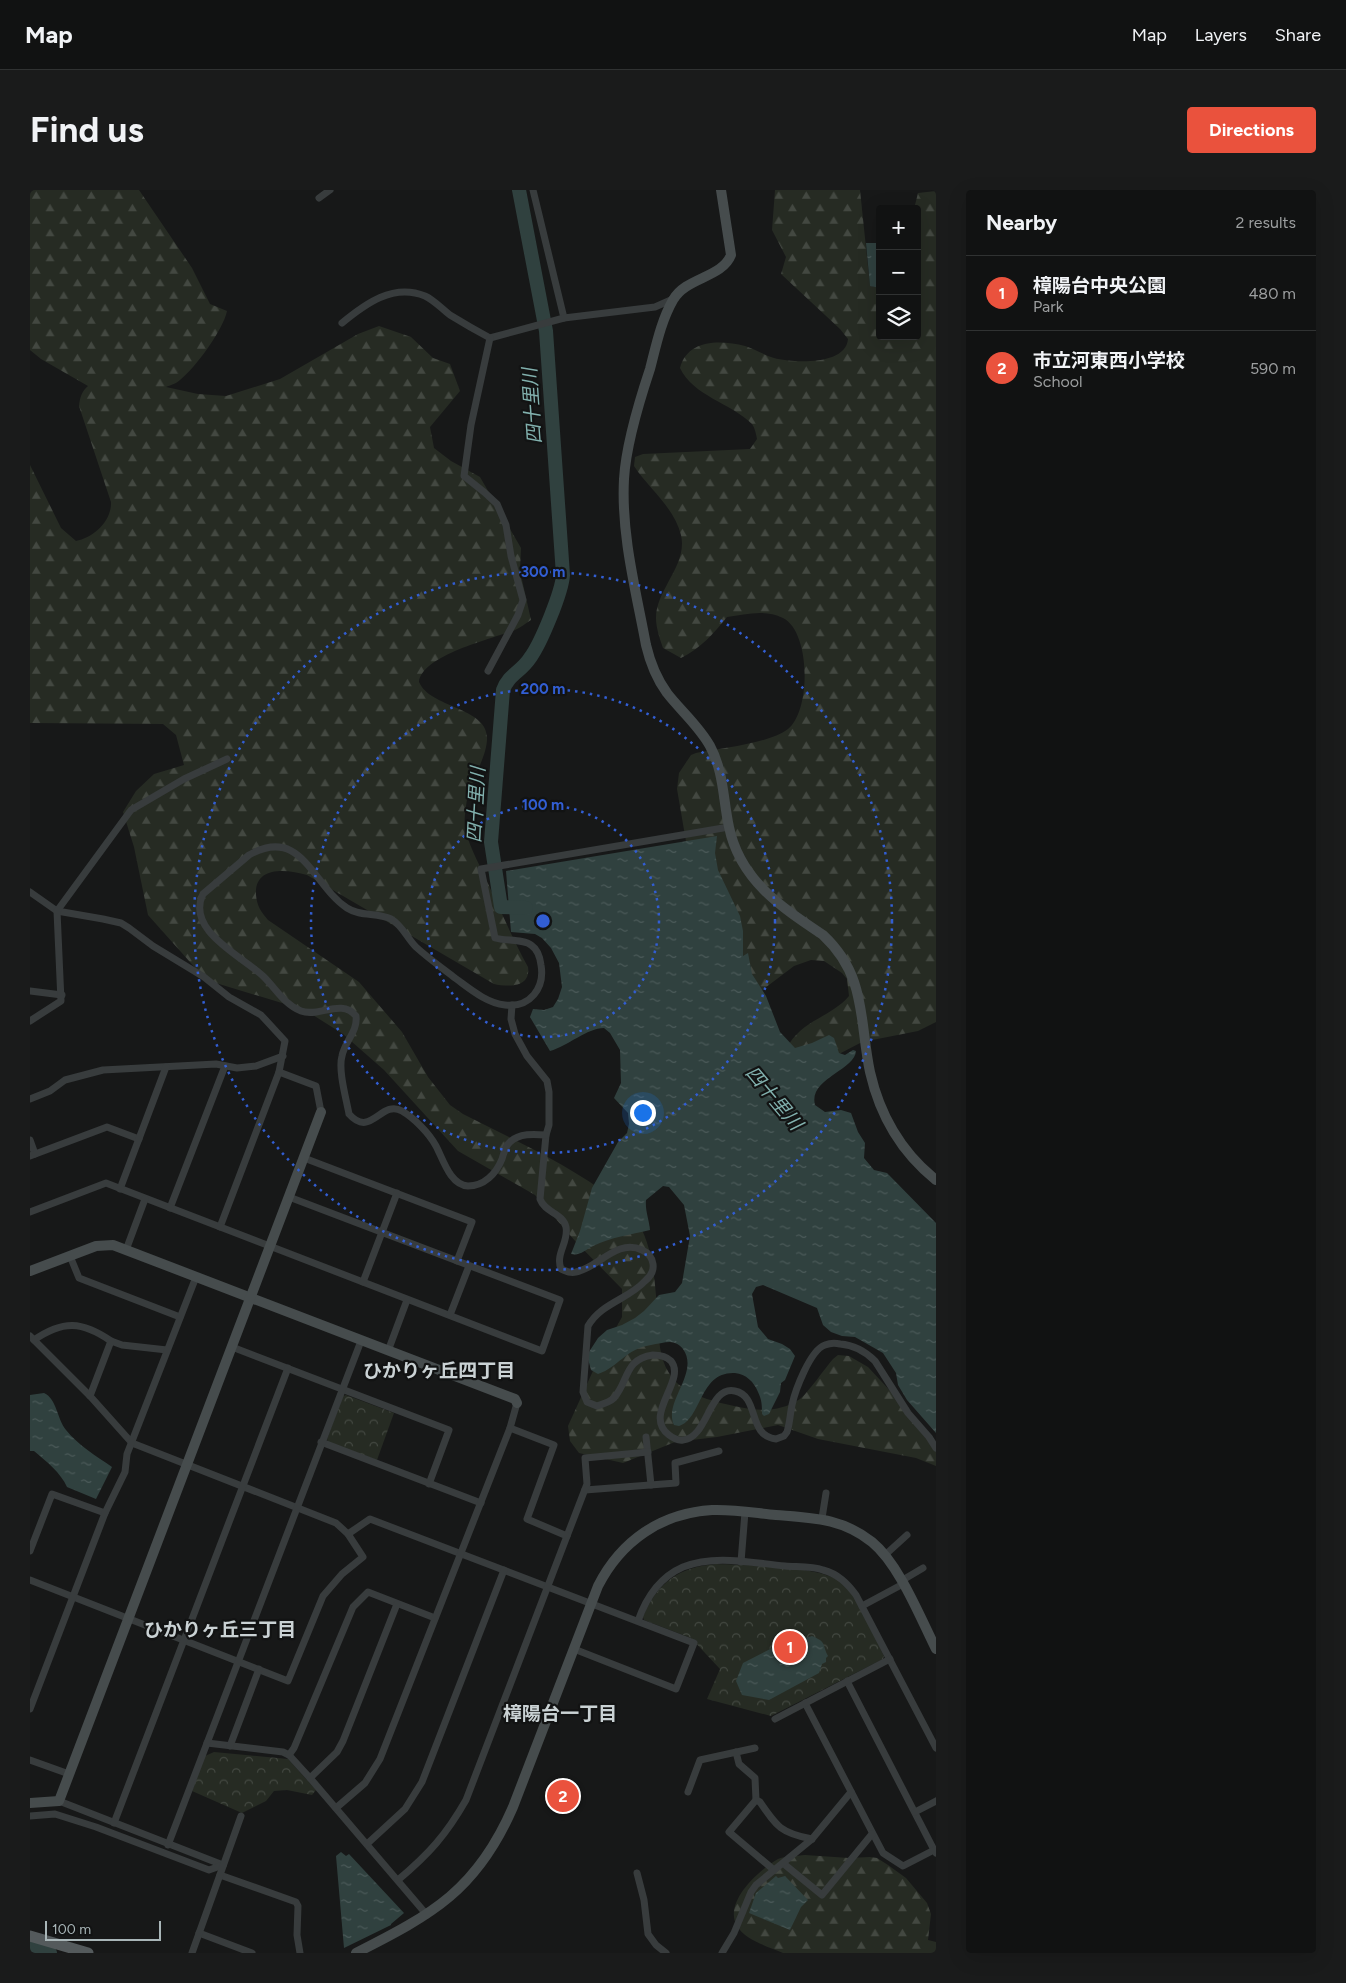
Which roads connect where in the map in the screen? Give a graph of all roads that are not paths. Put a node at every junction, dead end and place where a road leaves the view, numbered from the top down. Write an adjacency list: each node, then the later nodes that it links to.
1 (330, 190): 4 (street)
2 (533, 190): 6 (street)
3 (721, 190): 5 (street)
4 (319, 198)
5 (673, 300): 6 (street); 11 (street)
6 (564, 318): 8 (street)
7 (342, 323): 8 (street)
8 (490, 338): 9 (street)
9 (488, 671)
10 (227, 759): 13 (street)
11 (729, 827): 16 (street); 29 (street)
12 (30, 892): 13 (street)
13 (57, 911): 15 (street); 18 (street)
14 (30, 991): 15 (street)
15 (62, 995): 17 (street)
16 (512, 1005): 24 (street); 24 (street)
17 (30, 1021)
18 (283, 1056): 19 (street); 21 (street)
19 (225, 1066): 20 (street); 34 (street)
20 (166, 1067): 22 (street); 25 (street)
21 (280, 1072): 23 (street); 36 (street)
22 (30, 1099)
23 (321, 1112): 28 (street)
24 (546, 1135): 64 (street)
25 (139, 1139): 27 (street); 30 (street)
26 (30, 1140): 27 (street)
27 (33, 1155)
28 (304, 1158): 31 (street); 32 (street)
29 (936, 1180)
30 (120, 1189): 33 (street); 35 (street)
31 (398, 1193): 37 (street); 41 (street)
32 (289, 1197): 37 (street); 38 (street)
33 (145, 1199): 34 (street); 39 (street)
34 (170, 1208): 36 (street)
35 (30, 1212)
36 (220, 1227): 38 (street)
37 (382, 1232): 41 (street); 45 (street)
38 (271, 1247): 45 (street); 46 (street)
39 (126, 1250): 40 (street); 44 (street)
40 (70, 1256): 43 (street); 49 (street)
41 (457, 1261): 42 (street)
42 (469, 1266): 48 (street); 48 (street)
43 (30, 1271)
44 (196, 1277): 46 (street); 49 (street)
45 (363, 1282): 47 (street)
46 (251, 1297): 51 (street); 53 (street)
47 (407, 1300): 48 (street); 55 (street)
48 (450, 1315)
49 (180, 1317): 54 (street)
50 (31, 1338): 52 (street); 58 (street)
51 (361, 1340): 55 (street); 57 (street)
52 (111, 1341): 54 (street); 58 (street)
53 (232, 1348): 56 (street); 67 (street)
54 (167, 1350): 63 (street)
55 (388, 1351): 59 (street)
56 (288, 1368): 57 (street); 70 (street)
57 (342, 1389): 62 (street); 68 (street)
58 (90, 1396): 63 (street)
59 (517, 1403): 60 (street)
60 (510, 1428): 73 (street); 80 (street)
61 (646, 1437): 65 (street)
62 (321, 1442): 68 (street); 74 (street)
63 (132, 1443): 67 (street); 76 (street)
64 (936, 1448)
65 (648, 1452): 69 (street); 71 (street)
66 (720, 1452): 69 (street)
67 (188, 1465): 70 (street); 95 (street)
68 (429, 1484): 73 (street)
69 (650, 1485): 71 (street)
70 (243, 1486): 74 (street); 98 (street)
71 (585, 1490): 80 (street)
72 (826, 1493): 77 (street)
73 (481, 1503): 83 (street)
74 (296, 1507): 78 (street); 102 (street)
75 (744, 1512): 77 (street); 85 (street); 93 (street)
76 (105, 1513): 81 (street); 91 (street)
77 (822, 1518): 84 (street)
78 (348, 1534): 83 (street); 103 (street)
79 (907, 1535): 84 (street)
80 (567, 1536): 90 (street)
81 (32, 1540): 82 (street)
82 (30, 1551)
83 (461, 1553): 87 (street); 96 (street)
84 (885, 1555): 89 (street)
85 (741, 1562): 94 (street); 97 (street)
86 (923, 1568): 89 (street)
87 (504, 1570): 90 (street); 130 (street)
88 (30, 1580): 91 (street)
89 (902, 1583): 94 (street); 99 (street)
90 (548, 1587): 93 (street); 138 (street)
91 (73, 1597): 95 (street); 106 (street)
92 (397, 1604): 96 (street); 113 (street); 116 (street)
93 (591, 1604): 97 (street); 100 (street)
94 (862, 1606): 101 (street)
95 (129, 1618): 98 (street); 115 (street)
96 (435, 1618): 123 (street)
97 (638, 1621): 100 (street)
98 (184, 1640): 102 (street); 127 (street)
99 (936, 1648)
100 (574, 1649): 139 (street)
101 (890, 1659): 104 (street); 111 (street)
102 (238, 1661): 103 (street); 108 (street)
103 (260, 1669): 109 (street)
104 (847, 1681): 105 (street); 124 (street)
105 (805, 1703): 107 (street); 118 (street)
106 (30, 1709)
107 (775, 1719)
108 (206, 1743): 109 (street); 131 (street)
109 (230, 1746): 113 (street)
110 (755, 1748): 112 (street)
111 (936, 1748)
112 (736, 1752): 117 (street); 119 (street)
113 (288, 1755): 116 (street)
114 (30, 1760): 115 (street)
115 (69, 1774): 120 (street)
116 (310, 1778): 123 (street)
117 (688, 1792)
118 (851, 1792): 128 (street); 129 (street)
119 (756, 1800): 129 (street); 135 (street)
120 (59, 1801): 122 (street); 127 (street)
121 (936, 1801): 124 (street)
122 (30, 1803)
123 (336, 1808): 130 (street)
124 (915, 1812): 132 (street)
125 (30, 1816): 134 (street)
126 (241, 1816): 134 (street)
127 (114, 1823): 131 (street)
128 (872, 1834): 132 (street); 133 (street)
129 (812, 1839): 133 (street)
130 (367, 1844): 138 (street)
131 (168, 1845): 134 (street)
132 (935, 1852)
133 (784, 1864): 135 (street)
134 (223, 1865): 137 (street)
135 (774, 1870): 148 (street)
136 (637, 1873): 147 (street)
137 (220, 1875): 140 (street); 145 (street)
138 (398, 1880): 139 (street)
139 (427, 1915): 146 (street)
140 (199, 1933): 143 (street); 144 (street)
141 (30, 1936): 142 (main road)
142 (88, 1953)
143 (192, 1953)
144 (252, 1953)
145 (300, 1953)
146 (356, 1953)
147 (666, 1953)
148 (722, 1953)

